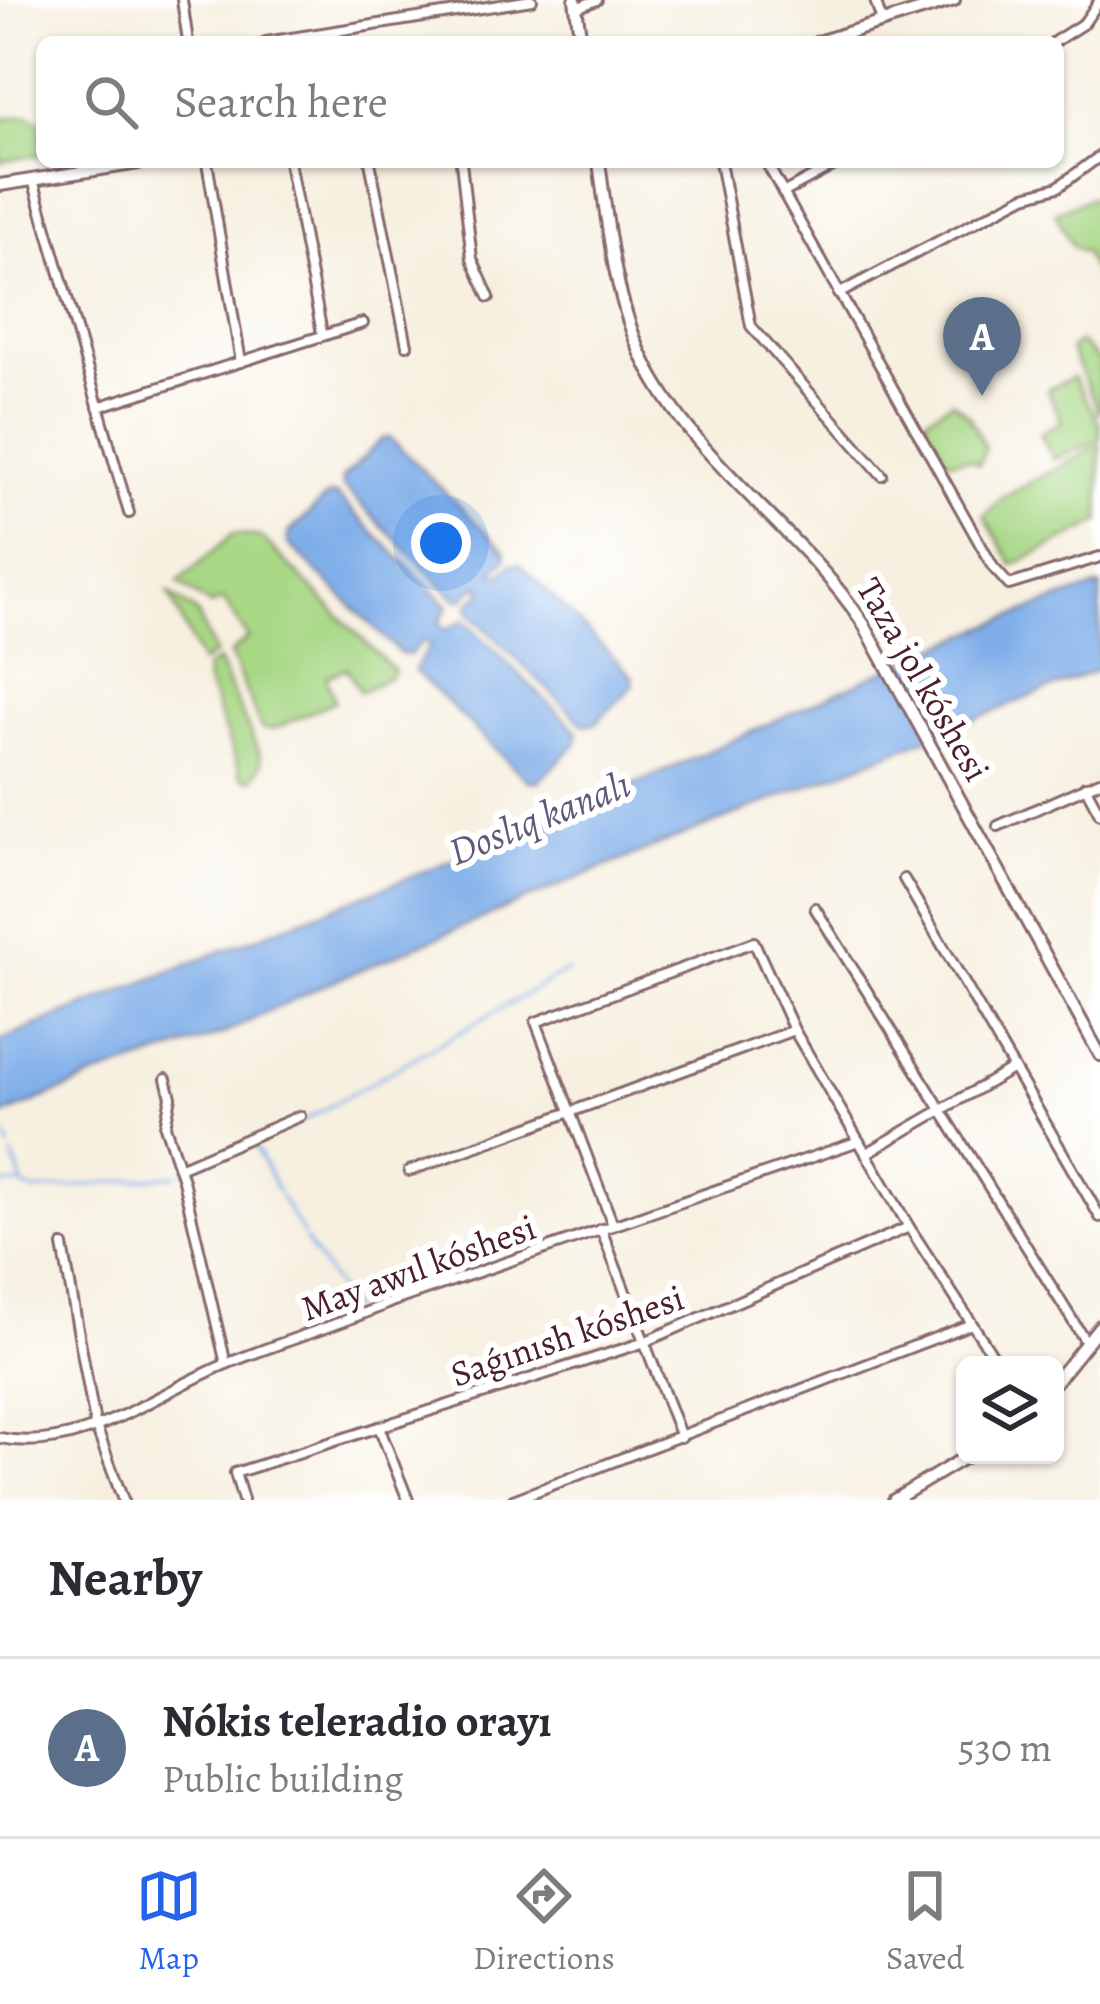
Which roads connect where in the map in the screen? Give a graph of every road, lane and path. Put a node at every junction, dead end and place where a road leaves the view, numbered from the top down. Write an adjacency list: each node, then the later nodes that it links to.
1 (182, 0): 9 (street)
2 (532, 0): 10 (street)
3 (597, 0): 7 (street)
4 (875, 0): 8 (street)
5 (954, 0): 8 (main road)
6 (1100, 0): 13 (street)
7 (575, 4): 11 (main road)
8 (883, 23): 12 (main road)
9 (187, 36)
10 (304, 36)
11 (580, 36)
12 (839, 36)
13 (1063, 36)
14 (1100, 156): 27 (street)
15 (105, 168): 24 (main road)
16 (208, 168): 32 (street)
17 (290, 168): 30 (street)
18 (371, 168): 31 (street)
19 (462, 168): 28 (street)
20 (600, 168): 44 (main road, Taza jol kóshesi)
21 (721, 168): 34 (street)
22 (769, 168): 26 (street)
23 (829, 168): 26 (street)
24 (33, 179): 25 (main road); 33 (street)
25 (0, 184)
26 (783, 194): 27 (street)
27 (838, 294): 36 (street)
28 (489, 297)
29 (364, 323): 30 (street)
30 (322, 334): 32 (street)
31 (407, 345)
32 (242, 362): 33 (street)
33 (98, 407): 35 (street)
34 (883, 475)
35 (130, 513)
36 (1100, 557)
37 (1100, 781): 38 (street)
38 (1084, 786): 39 (street); 40 (street)
39 (1100, 814)
40 (998, 826)
41 (904, 879): 45 (street)
42 (815, 908): 47 (street)
43 (794, 1030): 48 (street); 48 (street); 50 (street)
44 (1099, 1054)
45 (1012, 1070): 47 (street); 54 (street)
46 (166, 1079): 52 (street)
47 (938, 1111): 51 (street); 62 (street)
48 (566, 1112): 53 (street); 55 (street)
49 (300, 1116): 52 (street)
50 (859, 1141): 51 (street); 55 (street, May awıl kóshesi)
51 (866, 1153): 56 (street)
52 (179, 1168): 64 (street)
53 (409, 1171)
54 (1100, 1217)
55 (613, 1225): 57 (street, May awıl kóshesi)
56 (909, 1227): 59 (street); 61 (street, Saǵınısh kóshesi)
57 (601, 1228): 61 (street); 64 (street, May awıl kóshesi)
58 (63, 1246): 66 (street)
59 (969, 1324): 63 (street); 68 (street)
60 (1100, 1326): 62 (main road)
61 (642, 1343): 67 (street, Saǵınısh kóshesi); 68 (street)
62 (1087, 1343): 65 (main road)
63 (992, 1356)
64 (226, 1364): 66 (street, May awıl kóshesi)
65 (1064, 1371)
66 (94, 1424): 69 (street, May awıl kóshesi); 71 (street)
67 (379, 1427): 72 (street, Saǵınısh kóshesi); 73 (street)
68 (681, 1437): 74 (street)
69 (0, 1438)
70 (956, 1463): 75 (main road)
71 (123, 1500)
72 (243, 1500)
73 (408, 1500)
74 (513, 1500)
75 (894, 1500)

